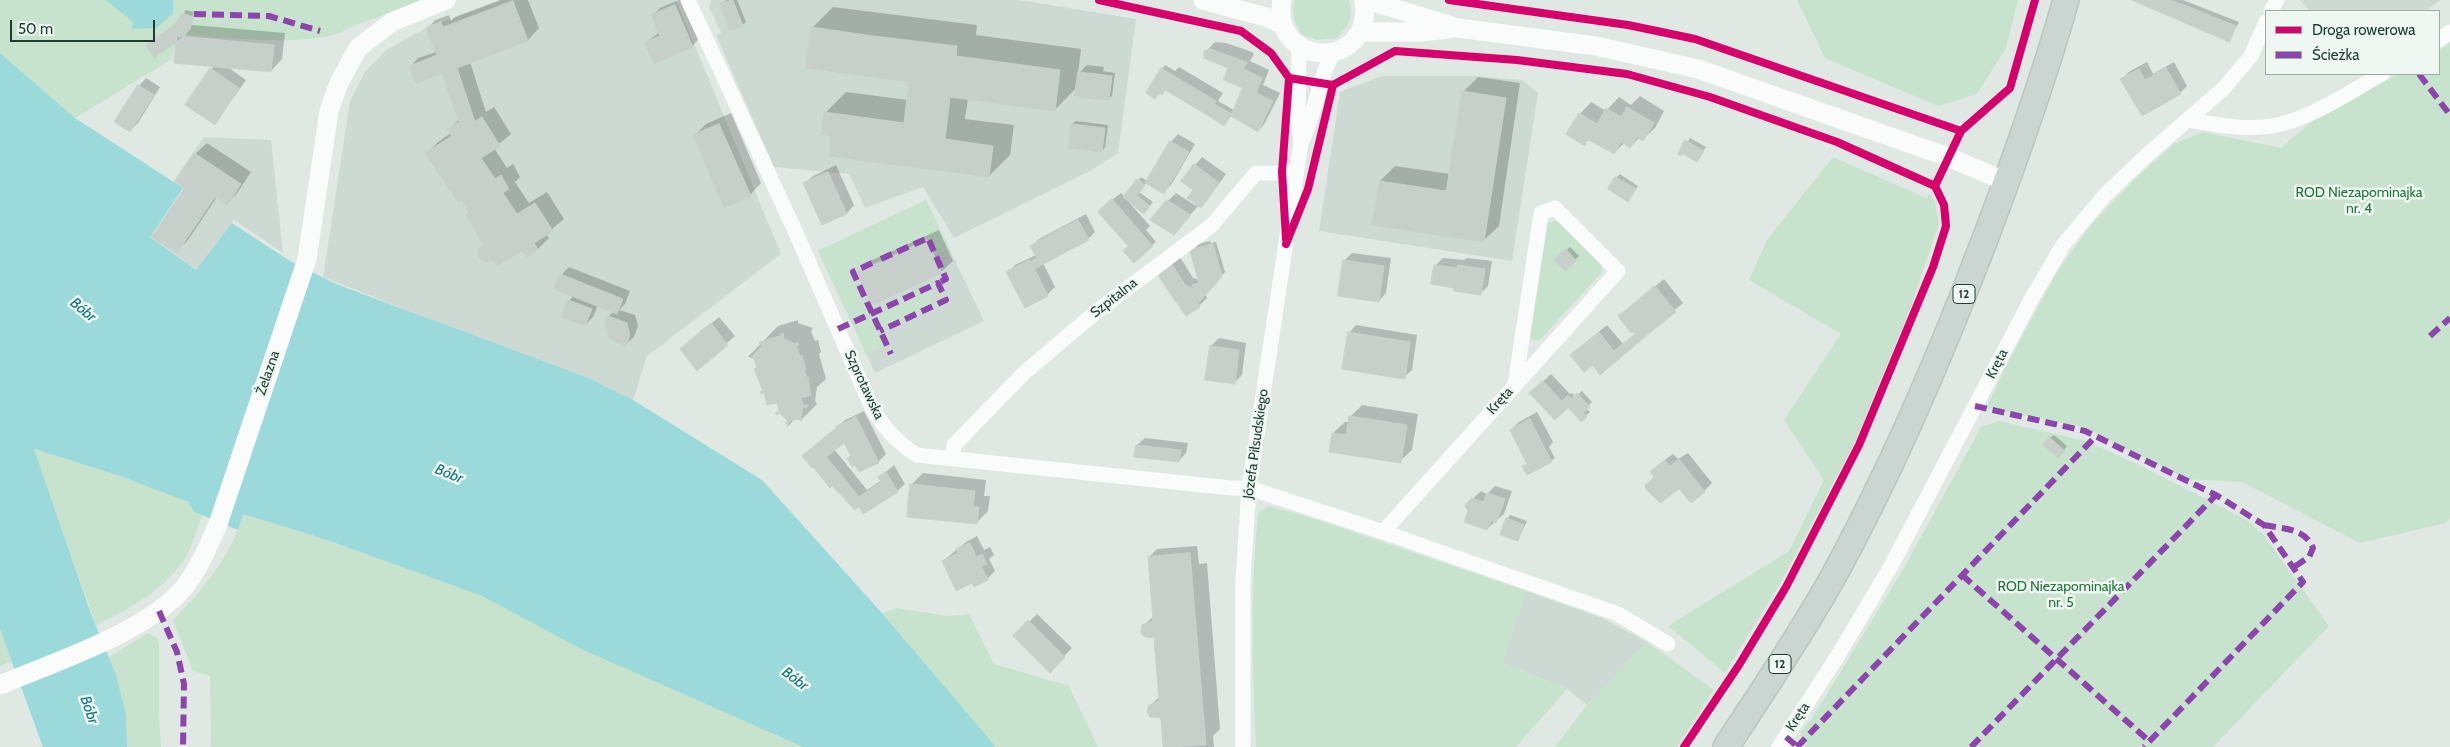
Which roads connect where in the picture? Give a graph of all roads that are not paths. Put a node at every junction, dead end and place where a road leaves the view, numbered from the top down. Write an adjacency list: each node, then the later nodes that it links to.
1 (446, 0): 23 (street, Żelazna)
2 (688, 0): 19 (street, Szprotawska)
3 (1203, 0): 7 (street)
4 (1282, 0): 7 (street)
5 (1366, 0): 9 (street); 10 (street)
6 (2066, 0): 17 (main road, 12)
7 (1282, 24): 11 (street)
8 (2265, 24): 14 (street, Kręta)
9 (1458, 28): 10 (street); 17 (street)
10 (1360, 32): 12 (street)
11 (1299, 46): 12 (street); 15 (street)
12 (1333, 53): 15 (street)
13 (2380, 75): 14 (street)
14 (2189, 120): 26 (street, Kręta)
15 (1301, 143): 16 (street, Józefa Piłsudskiego)
16 (1296, 173): 19 (street, Szpitalna); 20 (street, Józefa Piłsudskiego)
17 (2007, 182): 25 (main road, 12)
18 (1515, 385): 18 (street, Kręta); 21 (street, Kręta)
19 (952, 458): 20 (street, Szprotawska)
20 (1249, 488): 21 (street); 24 (street, Józefa Piłsudskiego)
21 (1384, 532): 22 (street)
22 (1668, 644)
23 (0, 685)
24 (1243, 747)
25 (1726, 747)
26 (1779, 747)

